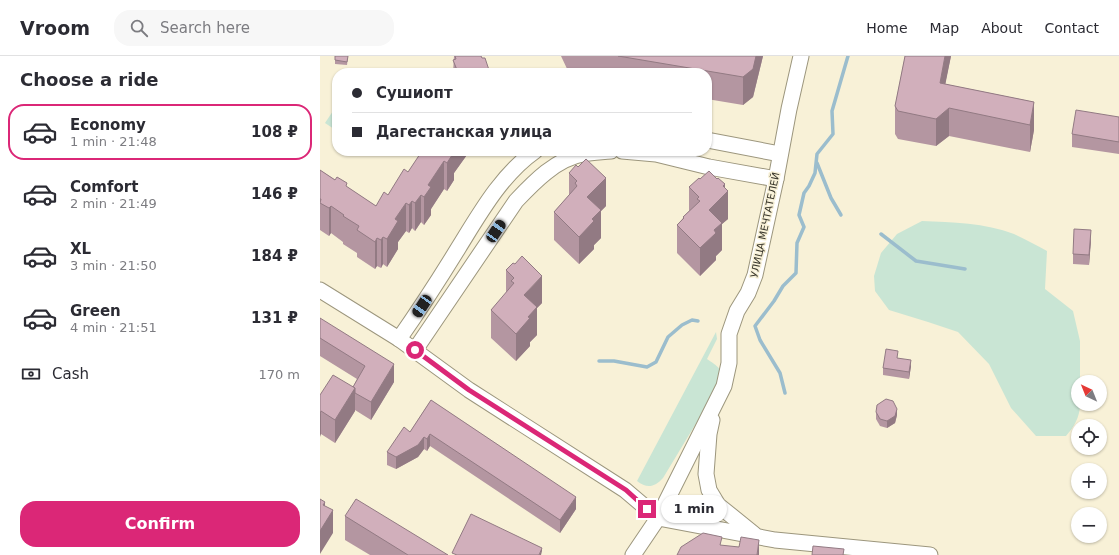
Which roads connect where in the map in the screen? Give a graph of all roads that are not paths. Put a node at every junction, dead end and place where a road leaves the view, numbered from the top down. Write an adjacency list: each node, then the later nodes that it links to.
1 (801, 56): 3 (street, УЛИЦА МЕЧТАТЕЛЕЙ)
2 (712, 141): 3 (street)
3 (780, 154): 7 (street, УЛИЦА МЕЧТАТЕЛЕЙ)
4 (528, 156): 9 (street)
5 (577, 156): 10 (street)
6 (664, 156): 7 (street)
7 (776, 179): 11 (street, УЛИЦА МЕЧТАТЕЛЕЙ)
8 (320, 290): 9 (street)
9 (399, 339): 10 (street)
10 (415, 350): 12 (street)
11 (716, 402): 12 (street, УЛИЦА МЕЧТАТЕЛЕЙ); 13 (street)
12 (658, 518): 13 (street); 14 (street, УЛИЦА МЕЧТАТЕЛЕЙ)
13 (756, 536): 15 (street)
14 (633, 555)
15 (930, 555)

